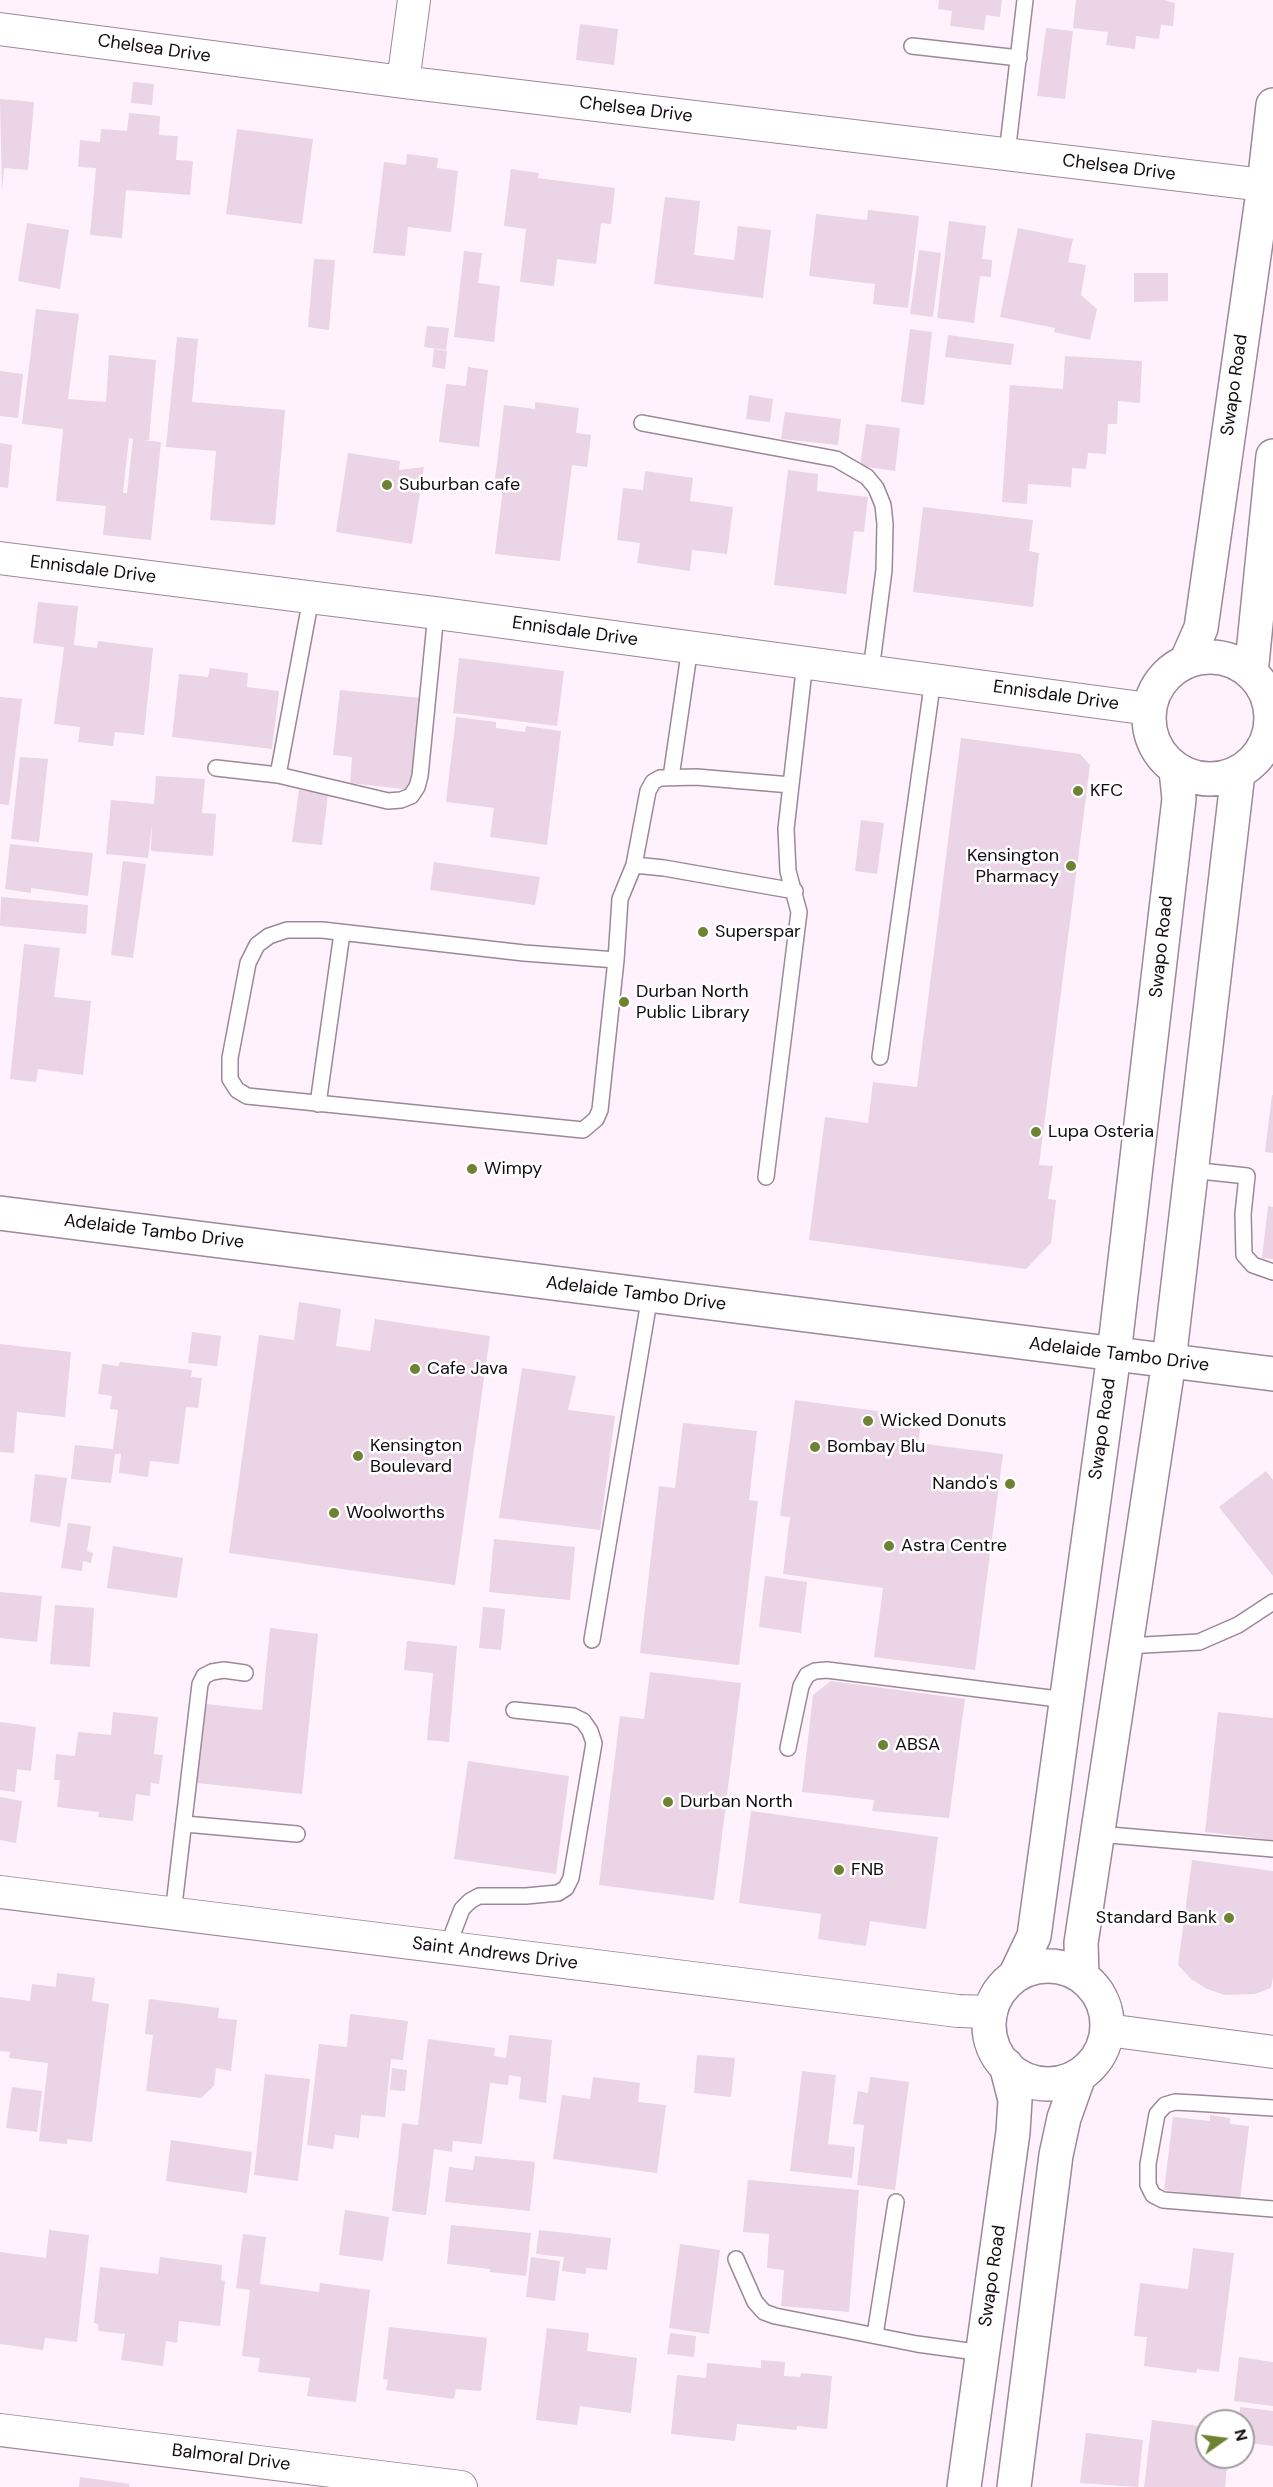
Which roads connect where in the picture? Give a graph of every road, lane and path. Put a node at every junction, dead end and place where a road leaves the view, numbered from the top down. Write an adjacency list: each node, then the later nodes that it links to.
1 (414, 0): 6 (street)
2 (1025, 0): 5 (lane)
3 (0, 29): 6 (street, Chelsea Drive)
4 (912, 46): 5 (lane)
5 (1019, 58): 8 (lane)
6 (403, 82): 8 (street, Chelsea Drive)
7 (1273, 105): 9 (street, Swapo Road)
8 (1007, 154): 9 (street, Chelsea Drive)
9 (1268, 186): 17 (street, Swapo Road)
10 (642, 423): 18 (lane)
11 (1273, 456): 19 (street)
12 (0, 558): 13 (street, Ennisdale Drive)
13 (311, 598): 14 (street, Ennisdale Drive); 26 (lane)
14 (436, 613): 15 (street, Ennisdale Drive); 26 (lane)
15 (690, 647): 16 (street, Ennisdale Drive); 27 (lane)
16 (805, 662): 18 (street, Ennisdale Drive); 28 (lane)
17 (1186, 662): 19 (street); 21 (street)
18 (871, 670): 20 (street, Ennisdale Drive)
19 (1251, 673): 22 (street)
20 (933, 679): 21 (street, Ennisdale Drive); 33 (lane)
21 (1149, 709): 24 (street)
22 (1272, 723): 25 (street)
23 (216, 768): 26 (lane)
24 (1176, 770): 25 (street); 40 (street, Swapo Road)
25 (1238, 773): 35 (street)
26 (278, 775)
27 (671, 777): 28 (lane); 29 (lane)
28 (791, 785): 30 (lane)
29 (634, 865): 30 (lane); 32 (lane)
30 (795, 891): 36 (lane)
31 (342, 933): 32 (lane); 34 (lane); 34 (lane)
32 (616, 960): 34 (lane)
33 (879, 1057)
34 (318, 1104)
35 (1191, 1170): 38 (lane); 41 (street)
36 (766, 1178)
37 (0, 1213): 39 (street, Adelaide Tambo Drive)
38 (1273, 1272)
39 (650, 1295): 40 (street, Adelaide Tambo Drive); 44 (lane)
40 (1114, 1354): 41 (street, Adelaide Tambo Drive); 47 (street, Swapo Road)
41 (1169, 1361): 42 (street, Adelaide Tambo Drive); 45 (street)
42 (1273, 1374)
43 (1273, 1602): 45 (lane)
44 (592, 1640)
45 (1126, 1646): 52 (street)
46 (246, 1672): 50 (lane)
47 (1066, 1700): 49 (lane); 57 (street, Swapo Road)
48 (514, 1710): 56 (lane)
49 (788, 1748)
50 (185, 1824): 51 (lane); 55 (lane)
51 (297, 1834)
52 (1098, 1834): 53 (lane); 58 (street)
53 (1273, 1849)
54 (0, 1892): 55 (street, Saint Andrews Drive)
55 (173, 1914): 56 (street, Saint Andrews Drive)
56 (447, 1948): 59 (street, Saint Andrews Drive)
57 (1015, 1976): 58 (street); 59 (street)
58 (1082, 1976): 60 (street)
59 (991, 2012): 62 (street)
60 (1107, 2030): 61 (street); 63 (street)
61 (1273, 2052)
62 (1006, 2065): 63 (street); 69 (street, Swapo Road)
63 (1079, 2076): 73 (street)
64 (1273, 2108): 66 (lane)
65 (896, 2202): 68 (lane)
66 (1273, 2209)
67 (736, 2259): 68 (lane)
68 (875, 2335): 69 (lane)
69 (983, 2353): 72 (street, Swapo Road)
70 (0, 2430): 71 (street, Balmoral Drive)
71 (461, 2487)
72 (964, 2487)
73 (1014, 2487)

